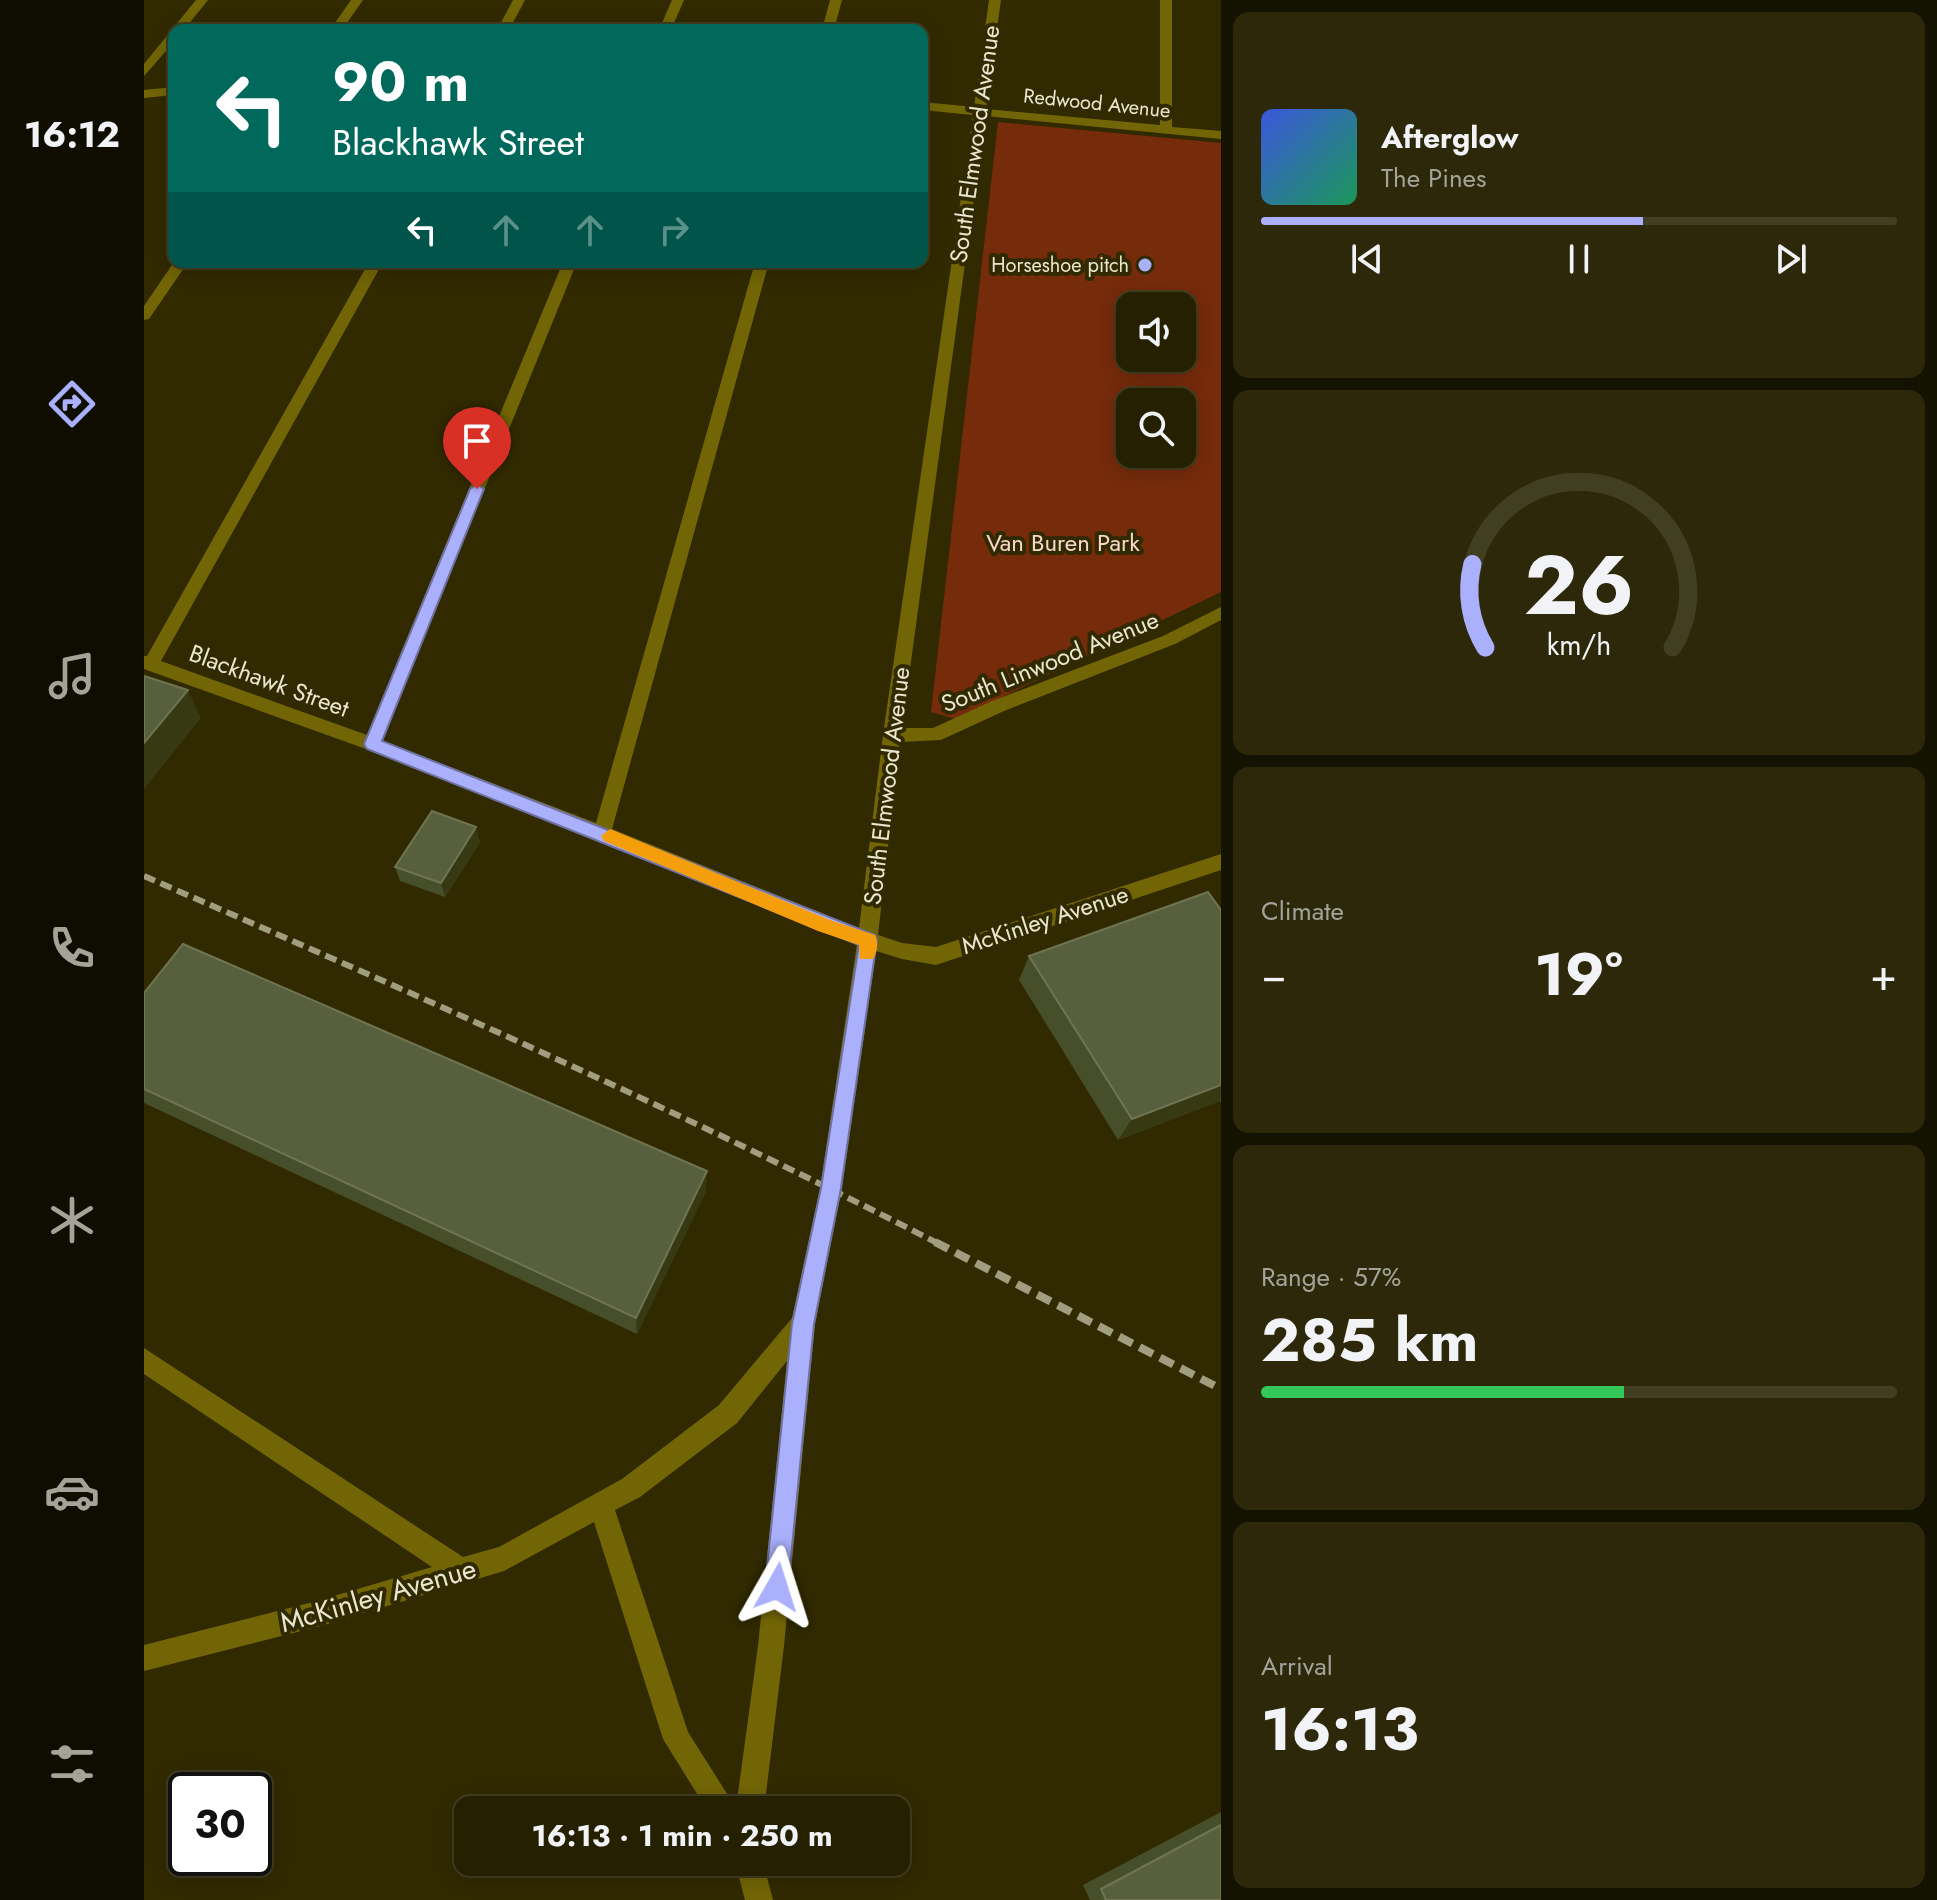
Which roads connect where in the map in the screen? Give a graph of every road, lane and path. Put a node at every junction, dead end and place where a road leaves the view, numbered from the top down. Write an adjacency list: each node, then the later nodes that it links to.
1 (202, 0): 8 (street)
2 (357, 0): 9 (street)
3 (519, 0): 10 (street)
4 (678, 0): 11 (street)
5 (836, 0): 12 (street)
6 (995, 0): 18 (street, South Elmwood Avenue)
7 (1166, 0): 19 (street)
8 (183, 24)
9 (340, 24)
10 (506, 24)
11 (668, 24)
12 (830, 24)
13 (168, 42): 14 (street)
14 (144, 72)
15 (168, 92): 16 (street)
16 (144, 94)
17 (928, 107): 18 (street, Redwood Avenue)
18 (979, 111): 19 (street, Redwood Avenue); 28 (street, South Elmwood Avenue)
19 (1166, 130): 20 (street, Redwood Avenue)
20 (1221, 135)
21 (177, 268): 25 (street)
22 (373, 268): 27 (street)
23 (568, 268): 29 (street)
24 (760, 268): 30 (street)
25 (144, 316)
26 (1221, 613): 28 (street, South Linwood Avenue)
27 (147, 663): 29 (street, Blackhawk Street)
28 (892, 735): 32 (street, South Elmwood Avenue)
29 (372, 744): 30 (street, Blackhawk Street)
30 (602, 833): 32 (street, Blackhawk Street)
31 (1221, 862): 32 (street, McKinley Avenue)
32 (868, 940): 33 (street, South Elmwood Avenue)
33 (803, 1324): 35 (street, McKinley Avenue); 39 (street, South Elmwood Avenue)
34 (144, 1360): 36 (street)
35 (601, 1505): 36 (street, McKinley Avenue); 38 (street)
36 (461, 1571): 37 (street, McKinley Avenue)
37 (144, 1658)
38 (714, 1796)
39 (752, 1796)
40 (753, 1876): 41 (street)
41 (759, 1900)

